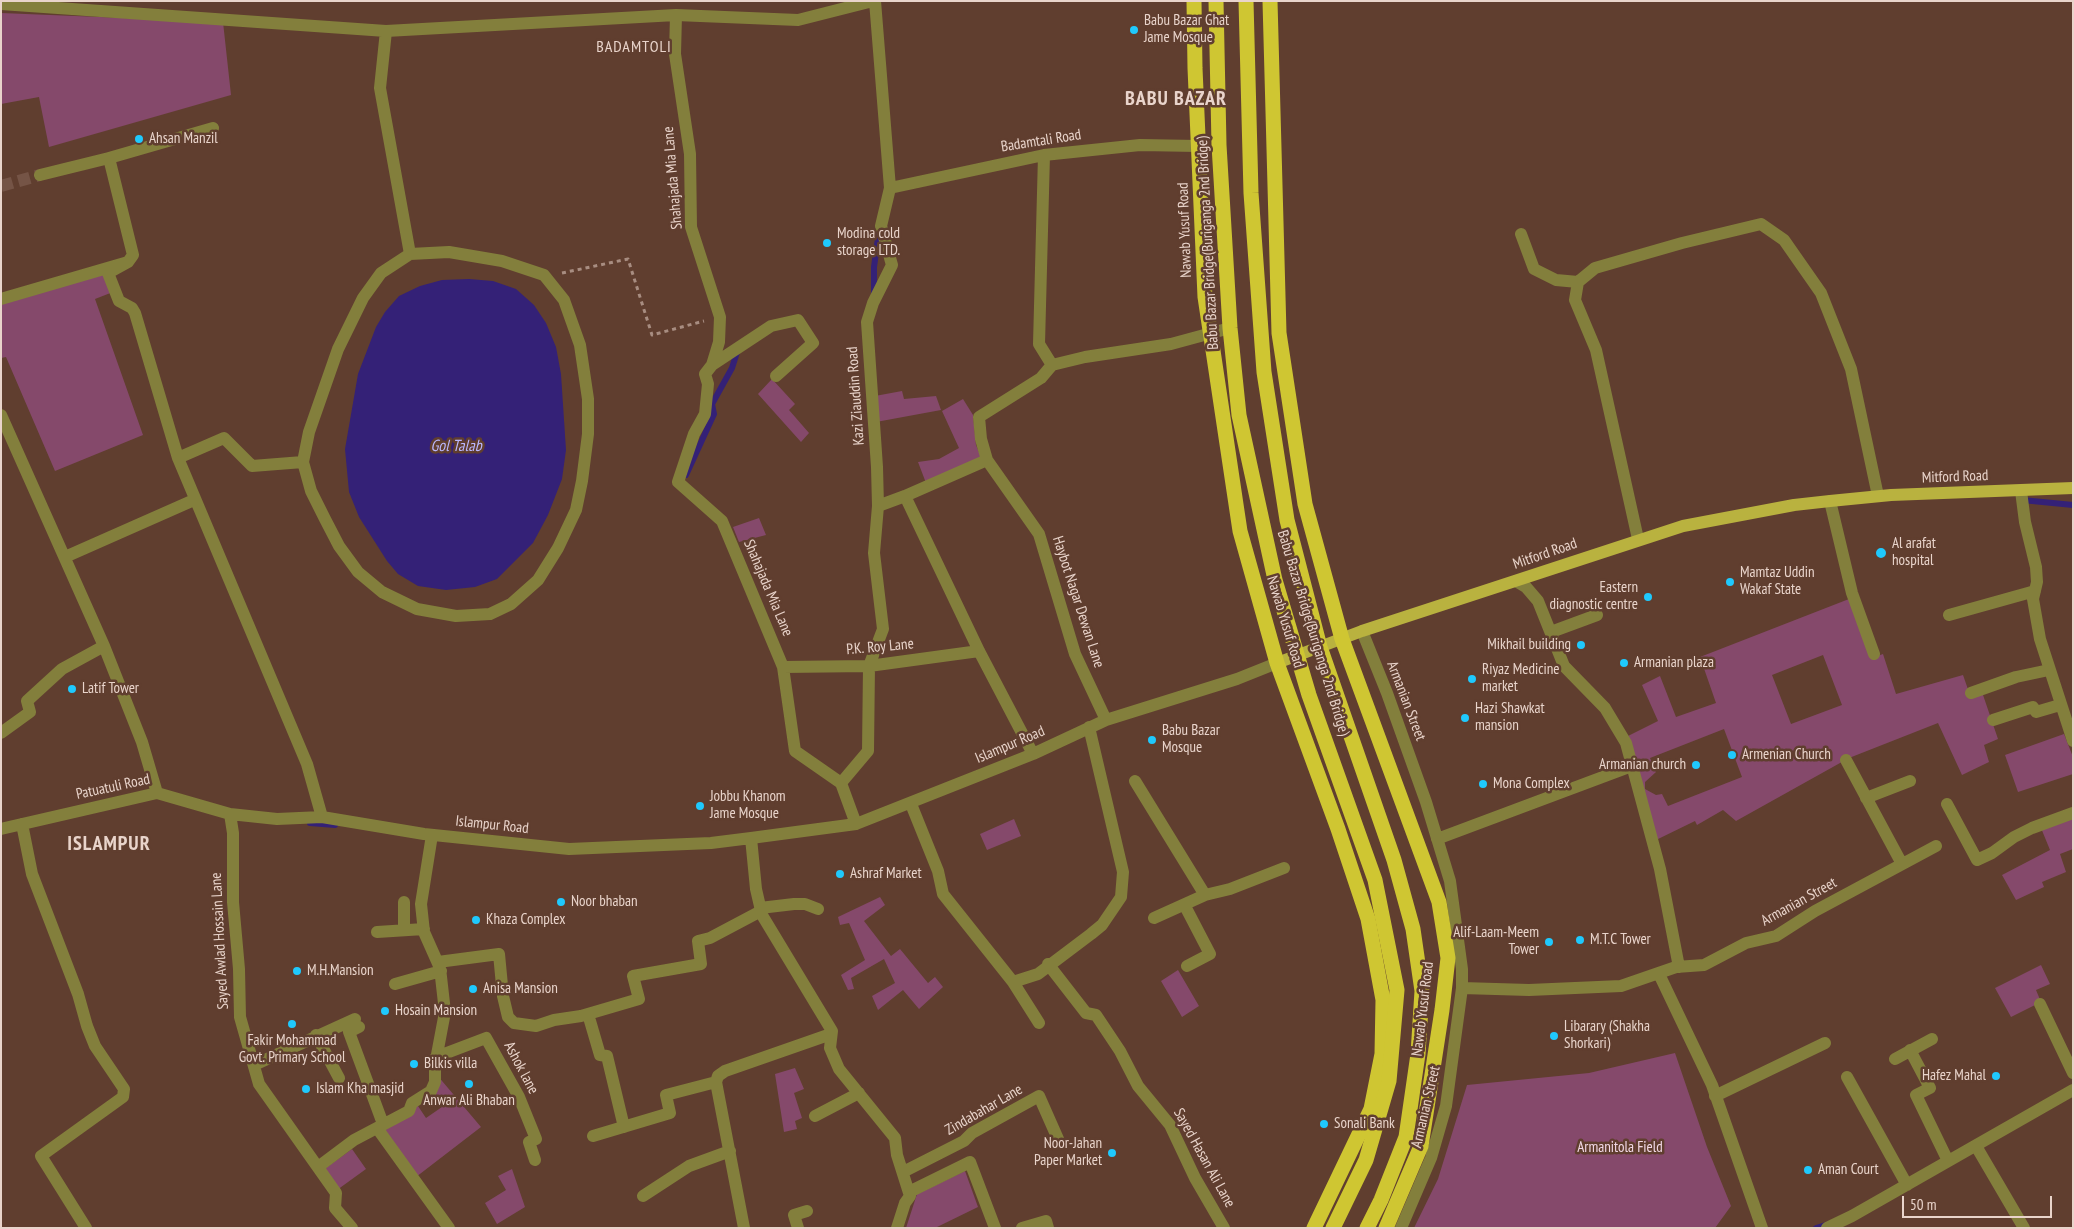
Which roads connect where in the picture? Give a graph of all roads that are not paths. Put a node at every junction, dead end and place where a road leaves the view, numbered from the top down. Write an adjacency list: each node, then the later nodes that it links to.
1 (874, 1): 7 (street); 14 (street, Kazi Ziauddin Road)
2 (1194, 1): 10 (highway, Nawab Yusuf Road)
3 (1216, 1): 20 (highway, Babu Bazar Bridge(Buriganga 2nd Bridge), bridge)
4 (1246, 1): 143 (highway, Babu Bazar Bridge(Buriganga 2nd Bridge), bridge)
5 (1270, 1): 44 (highway, Nawab Yusuf Road)
6 (1, 4): 8 (street)
7 (676, 15): 8 (street); 22 (street, Shahajada Mia Lane)
8 (386, 31): 16 (street)
9 (213, 128): 12 (street)
10 (1198, 146): 11 (street, Badamtali Road); 21 (highway, Nawab Yusuf Road)
11 (1044, 155): 14 (street, Badamtali Road); 23 (street)
12 (109, 158): 13 (street); 17 (street)
13 (40, 175)
14 (890, 188): 35 (street, Kazi Ziauddin Road)
15 (1521, 234): 18 (street)
16 (410, 254): 28 (street); 28 (street)
17 (128, 262): 19 (street); 26 (street)
18 (1578, 282): 32 (street); 36 (street)
19 (1, 299)
20 (1230, 328): 21 (street); 142 (highway, Babu Bazar Bridge(Buriganga 2nd Bridge), bridge)
21 (1211, 333): 23 (street); 48 (highway, Nawab Yusuf Road)
22 (712, 365): 24 (street); 50 (street, Shahajada Mia Lane)
23 (1052, 365): 27 (street, Haybot Nagar Dewan Lane)
24 (776, 376)
25 (1, 415): 37 (street)
26 (178, 458): 28 (street); 33 (street)
27 (987, 460): 31 (street); 54 (street, Haybot Nagar Dewan Lane)
28 (303, 462)
29 (2073, 488): 30 (main road, Mitford Road)
30 (2021, 491): 32 (main road, Mitford Road); 39 (street)
31 (905, 496): 35 (street); 46 (street)
32 (1878, 496): 34 (main road, Mitford Road)
33 (194, 500): 37 (street); 71 (street)
34 (1830, 501): 36 (main road, Mitford Road); 47 (street)
35 (878, 506): 49 (street, Kazi Ziauddin Road)
36 (1638, 539): 38 (main road, Mitford Road)
37 (65, 557): 45 (street)
38 (1516, 581): 42 (main road, Mitford Road); 43 (street)
39 (2035, 592): 41 (street); 51 (street)
40 (1597, 615): 43 (street)
41 (1949, 615)
42 (1362, 631): 44 (main road, Mitford Road); 77 (street, Armanian Street)
43 (1551, 632): 61 (street)
44 (1342, 639): 48 (main road, Mitford Road); 144 (highway, Nawab Yusuf Road)
45 (104, 646): 57 (street); 65 (street)
46 (979, 652): 49 (street, P.K. Roy Lane); 59 (street)
47 (1874, 654)
48 (1278, 663): 54 (street, Islampur Road); 141 (highway, Nawab Yusuf Road)
49 (869, 666): 50 (street, P.K. Roy Lane); 64 (street, Kazi Ziauddin Road)
50 (783, 667): 64 (street, Shahajada Mia Lane)
51 (2049, 670): 52 (street); 53 (street)
52 (1971, 693)
53 (2060, 705): 55 (street); 58 (street)
54 (1106, 720): 56 (street, Islampur Road)
55 (1993, 720)
56 (1089, 727): 59 (street, Islampur Road); 90 (street)
57 (1, 733)
58 (2073, 741)
59 (1032, 754): 67 (street, Islampur Road)
60 (1846, 760): 66 (street)
61 (1632, 766): 77 (street); 93 (street)
62 (1135, 781): 81 (street)
63 (1910, 781): 66 (street)
64 (841, 783): 73 (street)
65 (157, 793): 70 (street, Patuatuli Road); 72 (street, Patuatuli Road)
66 (1866, 798): 79 (street)
67 (911, 804): 73 (street, Islampur Road); 95 (street)
68 (1947, 804): 69 (street)
69 (2073, 813)
70 (230, 814): 71 (street, Islampur Road); 108 (street, Sayed Awlad Hossain Lane)
71 (322, 817): 75 (street, Islampur Road)
72 (22, 824): 74 (street, Patuatuli Road); 131 (street)
73 (856, 824): 76 (street, Islampur Road)
74 (1, 828)
75 (432, 835): 76 (street, Islampur Road); 87 (street)
76 (751, 838): 84 (street)
77 (1437, 839): 97 (street, Armanian Street)
78 (1936, 846): 79 (street, Armanian Street)
79 (1902, 864): 93 (street, Armanian Street)
80 (1284, 868): 81 (street)
81 (1205, 895): 83 (street)
82 (404, 902): 88 (street)
83 (1184, 906): 86 (street); 92 (street)
84 (760, 909): 85 (street); 99 (street); 101 (street)
85 (818, 909)
86 (1154, 918)
87 (424, 929): 88 (street); 91 (street)
88 (404, 930): 89 (street)
89 (377, 932)
90 (1048, 964): 95 (street); 140 (street, Sayed Hasan Ali Lane)
91 (439, 966): 96 (street, Ashok lane); 99 (street, Ashok lane); 106 (street)
92 (1187, 966)
93 (1679, 967): 94 (street, Armanian Street)
94 (1659, 974): 97 (street, Armanian Street); 115 (street)
95 (1013, 982): 100 (street)
96 (395, 984)
97 (1462, 988): 145 (street, Armanian Street)
98 (2040, 1004): 109 (street)
99 (588, 1014): 118 (street)
100 (1039, 1023)
101 (831, 1034): 112 (street); 114 (street)
102 (316, 1035): 108 (street); 111 (street); 117 (street)
103 (1932, 1039): 105 (street)
104 (1825, 1043): 115 (street)
105 (1910, 1050): 107 (street); 124 (street)
106 (436, 1058): 117 (street); 123 (street, Ashok lane)
107 (1895, 1058)
108 (254, 1065): 125 (street, Sayed Awlad Hossain Lane)
109 (2073, 1073)
110 (1848, 1077): 127 (street)
111 (340, 1078)
112 (716, 1082): 118 (street); 122 (street)
113 (2073, 1090): 121 (street)
114 (860, 1093): 116 (street); 126 (street)
115 (1715, 1096): 146 (street)
116 (815, 1116)
117 (380, 1126): 125 (street); 133 (street)
118 (624, 1127): 119 (street)
119 (592, 1136)
120 (1058, 1139): 126 (street, Zindabahar Lane)
121 (1976, 1146): 124 (street); 148 (street)
122 (730, 1151): 129 (street); 134 (street)
123 (535, 1160)
124 (1948, 1161): 127 (street)
125 (318, 1167): 132 (street, Sayed Awlad Hossain Lane)
126 (903, 1172): 128 (street)
127 (1907, 1185): 147 (street)
128 (909, 1192): 136 (street); 137 (street)
129 (643, 1196)
130 (807, 1211): 135 (street)
131 (86, 1228)
132 (352, 1228)
133 (449, 1228)
134 (744, 1228)
135 (798, 1228)
136 (898, 1228)
137 (995, 1228)
138 (1022, 1228): 139 (street)
139 (1048, 1228)
140 (1224, 1228)
141 (1314, 1228)
142 (1333, 1228)
143 (1367, 1228)
144 (1386, 1228)
145 (1401, 1228)
146 (1762, 1228)
147 (1827, 1228)
148 (2024, 1228)

